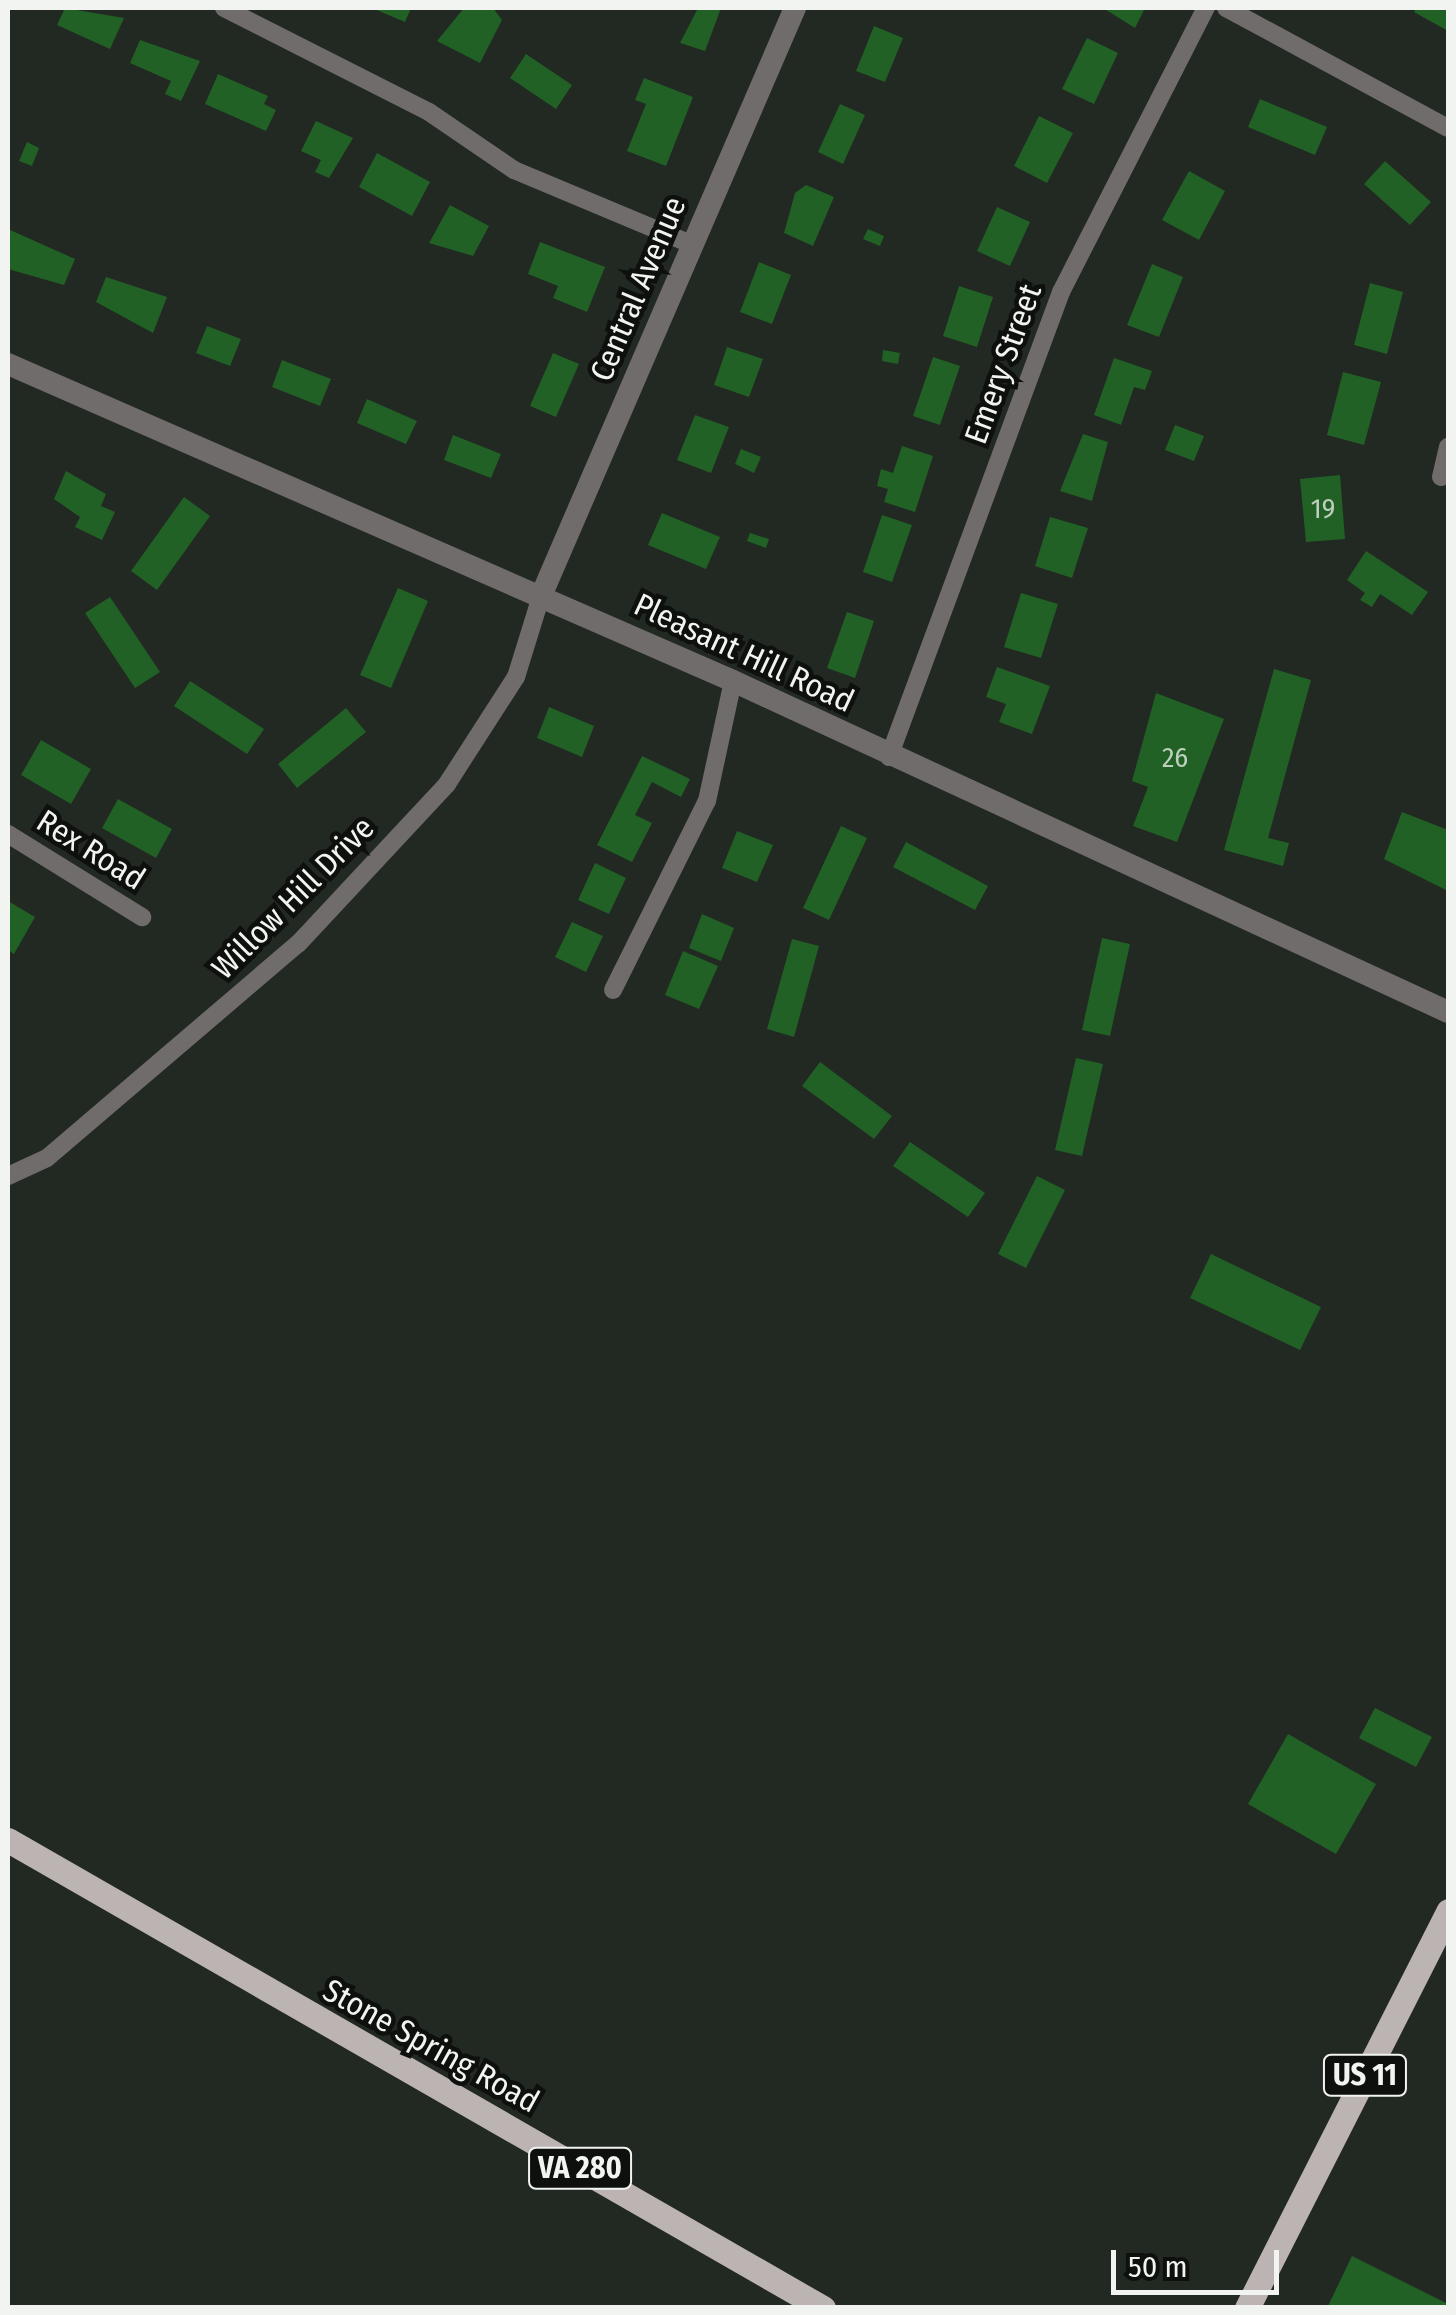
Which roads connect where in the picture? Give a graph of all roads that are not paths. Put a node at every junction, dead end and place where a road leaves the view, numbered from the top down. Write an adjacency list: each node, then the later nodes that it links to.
1 (224, 8): 6 (street)
2 (795, 8): 6 (street, Central Avenue)
3 (1206, 8): 12 (street, Emery Street)
4 (1226, 8): 5 (street)
5 (1448, 128)
6 (691, 244): 10 (street, Central Avenue)
7 (8, 364): 10 (street, Pleasant Hill Road)
8 (1448, 447): 9 (street)
9 (1441, 477)
10 (542, 596): 11 (street, Pleasant Hill Road); 17 (street, Willow Hill Drive)
11 (734, 680): 12 (street, Pleasant Hill Road); 15 (street)
12 (890, 756): 16 (street, Pleasant Hill Road)
13 (8, 834): 14 (street, Rex Road)
14 (142, 918)
15 (613, 990)
16 (1448, 1012)
17 (8, 1176)
18 (8, 1840): 20 (main road, Stone Spring Road / VA 280)
19 (1448, 1912): 21 (main road, US 11)
20 (823, 2308)
21 (1247, 2308)

